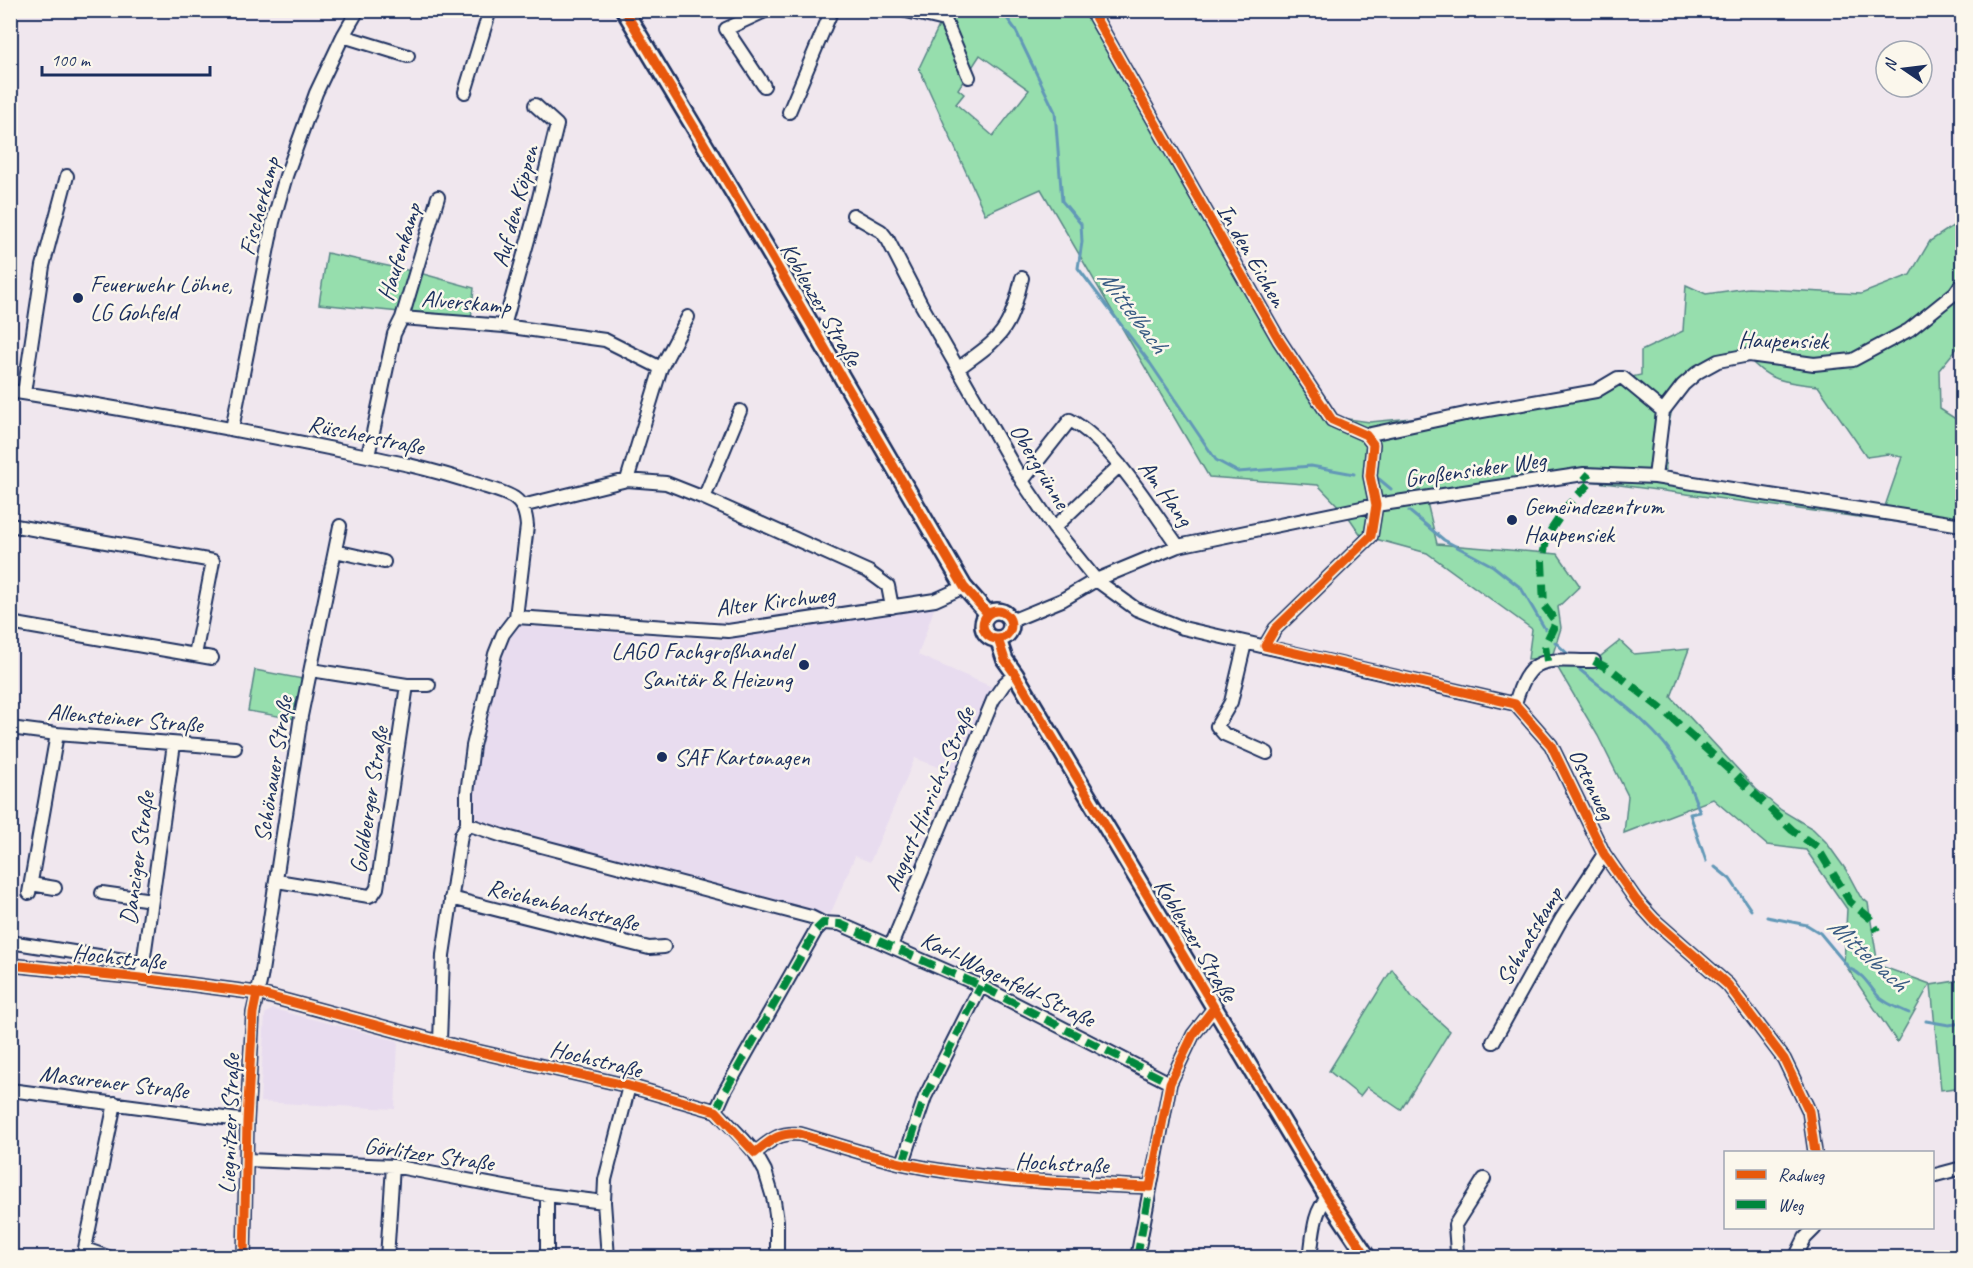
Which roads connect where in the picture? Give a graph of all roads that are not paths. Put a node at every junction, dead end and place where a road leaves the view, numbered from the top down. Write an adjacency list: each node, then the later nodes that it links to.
1 (358, 10): 8 (street, Fischerkamp)
2 (490, 10): 12 (street)
3 (624, 10): 47 (street, Koblenzer Straße)
4 (766, 10): 11 (street)
5 (832, 10): 14 (street)
6 (902, 10): 10 (street)
7 (1091, 10): 30 (street, In den Eichen)
8 (343, 36): 9 (street); 29 (street, Fischerkamp)
9 (408, 56)
10 (969, 77)
11 (764, 86)
12 (465, 92)
13 (535, 105): 22 (street, Auf den Köppen)
14 (789, 112)
15 (67, 176): 26 (street)
16 (438, 198): 21 (street, Haufenkamp)
17 (853, 215): 24 (street, Obergrünne)
18 (1023, 278): 24 (street)
19 (1962, 283): 28 (street, Haupensiek)
20 (688, 317): 23 (street)
21 (402, 318): 22 (street, Alverskamp); 31 (street, Alverskamp)
22 (504, 326): 23 (street, Alverskamp)
23 (661, 368): 34 (street)
24 (959, 368): 35 (street, Obergrünne)
25 (10, 391): 26 (street, Rüscherstraße)
26 (24, 393): 29 (street, Rüscherstraße)
27 (740, 411): 36 (street)
28 (1663, 411): 30 (street); 33 (street)
29 (232, 429): 31 (street, Rüscherstraße)
30 (1366, 435): 37 (street)
31 (368, 456): 38 (street, Rüscherstraße)
32 (1120, 465): 35 (street, Am Hang); 42 (street, Am Hang); 43 (street, Am Hang)
33 (1655, 477): 37 (street, Großensieker Weg); 40 (street, Großensieker Weg)
34 (627, 480): 36 (street); 38 (street)
35 (1022, 481): 42 (street, Obergrünne)
36 (704, 498): 48 (street)
37 (1376, 505): 43 (street, Großensieker Weg); 54 (street)
38 (522, 506): 50 (street)
39 (10, 525): 55 (street)
40 (1962, 525)
41 (340, 526): 44 (street, Schönauer Straße)
42 (1054, 528): 46 (street, Obergrünne)
43 (1178, 546): 46 (street, Großensieker Weg)
44 (335, 551): 45 (street); 58 (street, Schönauer Straße)
45 (384, 562)
46 (1096, 580): 52 (street, Großensieker Weg); 53 (street)
47 (964, 587): 48 (street, Alter Kirchweg); 49 (street, Koblenzer Straße)
48 (892, 607): 50 (street, Alter Kirchweg)
49 (988, 614): 52 (street); 52 (street)
50 (516, 617): 68 (street)
51 (10, 622): 55 (street)
52 (1005, 632): 59 (street, Koblenzer Straße)
53 (1245, 643): 54 (street); 67 (street)
54 (1264, 646): 62 (street)
55 (195, 655): 56 (street)
56 (212, 658)
57 (1594, 662): 62 (street)
58 (311, 670): 60 (street); 70 (street, Schönauer Straße)
59 (1015, 674): 78 (street, August-Hinrichs-Straße); 84 (street, Koblenzer Straße)
60 (407, 685): 61 (street); 70 (street, Goldberger Straße)
61 (429, 686)
62 (1515, 704): 69 (street, Ostenweg)
63 (10, 728): 64 (street, Allensteiner Straße)
64 (57, 734): 65 (street, Allensteiner Straße); 71 (street)
65 (174, 744): 66 (street, Allensteiner Straße); 74 (street, Danziger Straße)
66 (235, 748)
67 (1268, 753)
68 (467, 818): 73 (street); 75 (street, Karl-Wagenfeld-Straße)
69 (1604, 854): 86 (street, Schnatskamp); 93 (street, Ostenweg)
70 (277, 881): 83 (street, Schönauer Straße)
71 (55, 888)
72 (102, 893): 74 (street)
73 (451, 898): 77 (street, Reichenbachstraße); 85 (street)
74 (152, 900): 79 (street, Danziger Straße)
75 (823, 923): 78 (street, Karl-Wagenfeld-Straße); 91 (street)
76 (10, 942): 79 (street)
77 (664, 946)
78 (891, 946): 82 (street, Karl-Wagenfeld-Straße)
79 (143, 963): 81 (street, Danziger Straße)
80 (10, 965): 81 (street, Hochstraße)
81 (141, 978): 83 (street, Hochstraße)
82 (981, 986): 87 (street, Karl-Wagenfeld-Straße); 96 (street)
83 (257, 993): 85 (street, Hochstraße); 92 (street, Liegnitzer Straße)
84 (1214, 1008): 87 (street); 103 (street, Koblenzer Straße)
85 (440, 1042): 88 (street, Hochstraße)
86 (1494, 1042)
87 (1170, 1083): 101 (street)
88 (629, 1086): 91 (street, Hochstraße); 104 (street)
89 (10, 1090): 90 (street, Masurener Straße)
90 (114, 1103): 92 (street, Masurener Straße); 106 (street)
91 (716, 1111): 94 (street)
92 (247, 1121): 95 (street, Liegnitzer Straße)
93 (1815, 1151)
94 (755, 1153): 96 (street, Hochstraße); 112 (street)
95 (247, 1160): 97 (street, Görlitzer Straße); 108 (street, Liegnitzer Straße)
96 (903, 1163): 101 (street, Hochstraße)
97 (393, 1166): 102 (street, Görlitzer Straße); 109 (street)
98 (1962, 1168): 99 (street)
99 (1934, 1175)
100 (1484, 1179): 116 (street)
101 (1150, 1187): 113 (street)
102 (547, 1195): 104 (street, Görlitzer Straße); 110 (street)
103 (1328, 1198): 114 (street); 115 (street, Koblenzer Straße)
104 (604, 1202): 111 (street)
105 (1813, 1229): 117 (street)
106 (84, 1253): 107 (street)
107 (111, 1257)
108 (244, 1257)
109 (387, 1257)
110 (547, 1257)
111 (609, 1257)
112 (777, 1257)
113 (1137, 1257)
114 (1310, 1257)
115 (1368, 1257)
116 (1453, 1257)
117 (1796, 1257)

